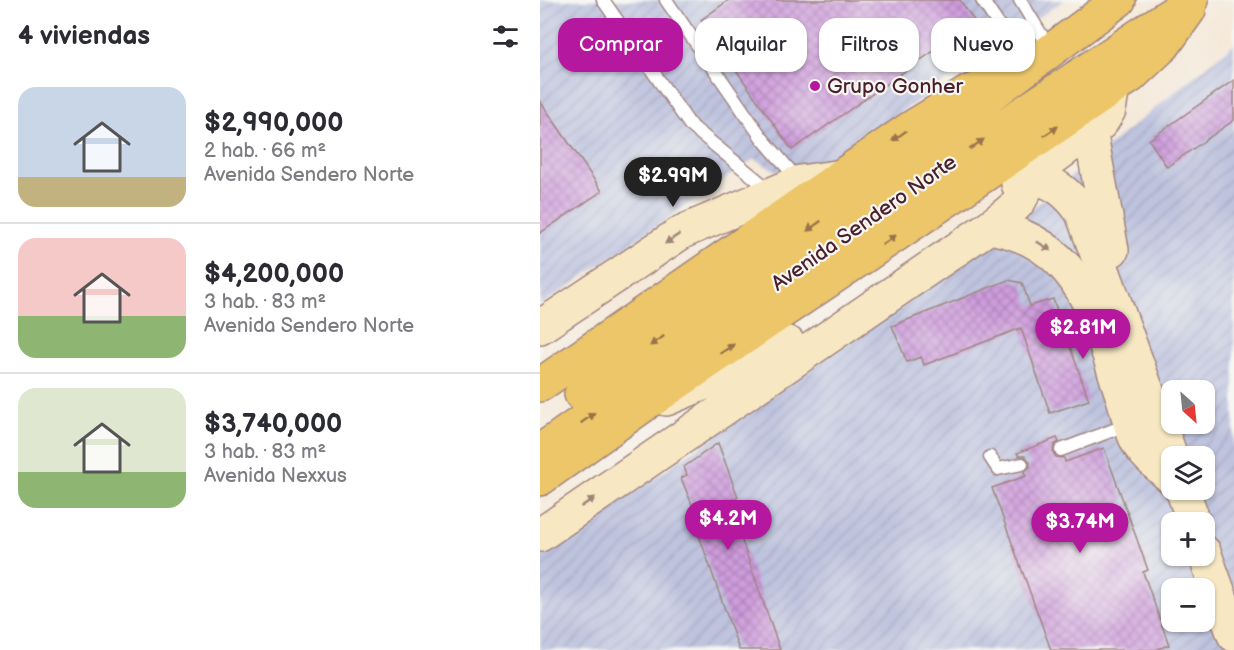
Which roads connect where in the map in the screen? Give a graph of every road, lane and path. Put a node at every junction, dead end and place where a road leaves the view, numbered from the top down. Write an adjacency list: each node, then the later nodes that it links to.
1 (603, 0): 16 (lane)
2 (666, 0): 16 (lane)
3 (982, 0): 7 (lane)
4 (1020, 0): 8 (lane)
5 (1119, 0): 9 (main road, Avenida Sendero Norte)
6 (1194, 0): 12 (main road); 14 (main road, Avenida Sendero Norte, one-way to 6)
7 (997, 18)
8 (1024, 18)
9 (1035, 61)
10 (1012, 72): 16 (main road, one-way to 16)
11 (1023, 72): 14 (main road, Avenida Sendero Norte)
12 (1113, 88): 13 (street); 21 (main road, one-way to 12)
13 (1090, 130): 15 (street); 19 (street)
14 (921, 166): 23 (main road, Avenida Sendero Norte, one-way to 23); 26 (main road, Avenida Sendero Norte, one-way to 14)
15 (1030, 176): 17 (street); 19 (street); 21 (street)
16 (794, 195): 18 (street, one-way to 18); 20 (main road)
17 (989, 227): 22 (street, one-way to 22); 31 (street, one-way to 17)
18 (540, 327)
19 (1126, 332): 22 (street)
20 (540, 384)
21 (644, 405): 30 (main road)
22 (1144, 419): 24 (street); 25 (lane); 29 (street)
23 (540, 423)
24 (1163, 446)
25 (1061, 450)
26 (540, 451)
27 (990, 457): 28 (lane)
28 (1022, 464)
29 (1161, 468)
30 (540, 479)
31 (540, 535)
32 (1209, 566): 33 (street)
33 (1234, 635)

